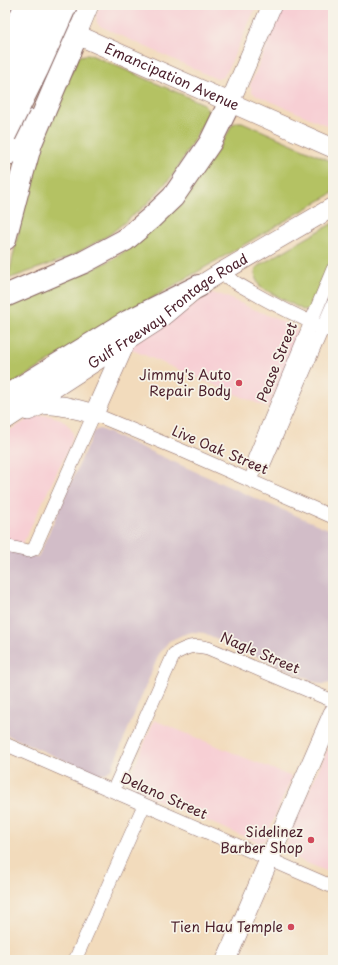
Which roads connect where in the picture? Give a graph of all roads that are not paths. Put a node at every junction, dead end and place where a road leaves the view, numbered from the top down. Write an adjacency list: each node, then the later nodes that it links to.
1 (10, 5): 8 (main road, Emancipation Avenue)
2 (26, 5): 9 (highway, bridge)
3 (44, 5): 10 (highway, bridge)
4 (66, 5): 12 (highway, bridge)
5 (74, 5): 8 (highway)
6 (89, 5): 8 (main road)
7 (272, 5): 11 (main road)
8 (70, 31): 11 (main road, Emancipation Avenue); 14 (highway); 16 (highway)
9 (5, 50)
10 (5, 93)
11 (230, 102): 13 (main road, Emancipation Avenue); 20 (highway)
12 (5, 135)
13 (333, 148)
14 (5, 156)
15 (333, 208): 18 (main road, Gulf Freeway Frontage Road)
16 (5, 239)
17 (333, 270): 22 (street, Pease Street)
18 (220, 273): 19 (main road, Gulf Freeway Frontage Road); 22 (street)
19 (199, 286): 24 (main road, Gulf Freeway Frontage Road); 25 (highway)
20 (5, 296)
21 (333, 304): 23 (street, Pease Street)
22 (310, 322): 23 (street); 27 (street, Pease Street)
23 (328, 330): 27 (street, Pease Street)
24 (126, 342): 25 (main road, Gulf Freeway Frontage Road); 26 (main road)
25 (7, 411): 26 (main road)
26 (94, 414): 28 (street, Live Oak Street); 30 (street)
27 (256, 466): 28 (street, Pease Street)
28 (250, 480): 29 (street, Live Oak Street)
29 (333, 516)
30 (5, 546)
31 (333, 701): 34 (street, Nagle Street)
32 (333, 713): 36 (main road)
33 (5, 744): 34 (street, Delano Street)
34 (112, 791): 35 (street, Delano Street)
35 (144, 805): 36 (street, Delano Street); 38 (street)
36 (269, 859): 37 (street, Delano Street); 39 (main road)
37 (333, 888)
38 (76, 960)
39 (226, 960)

